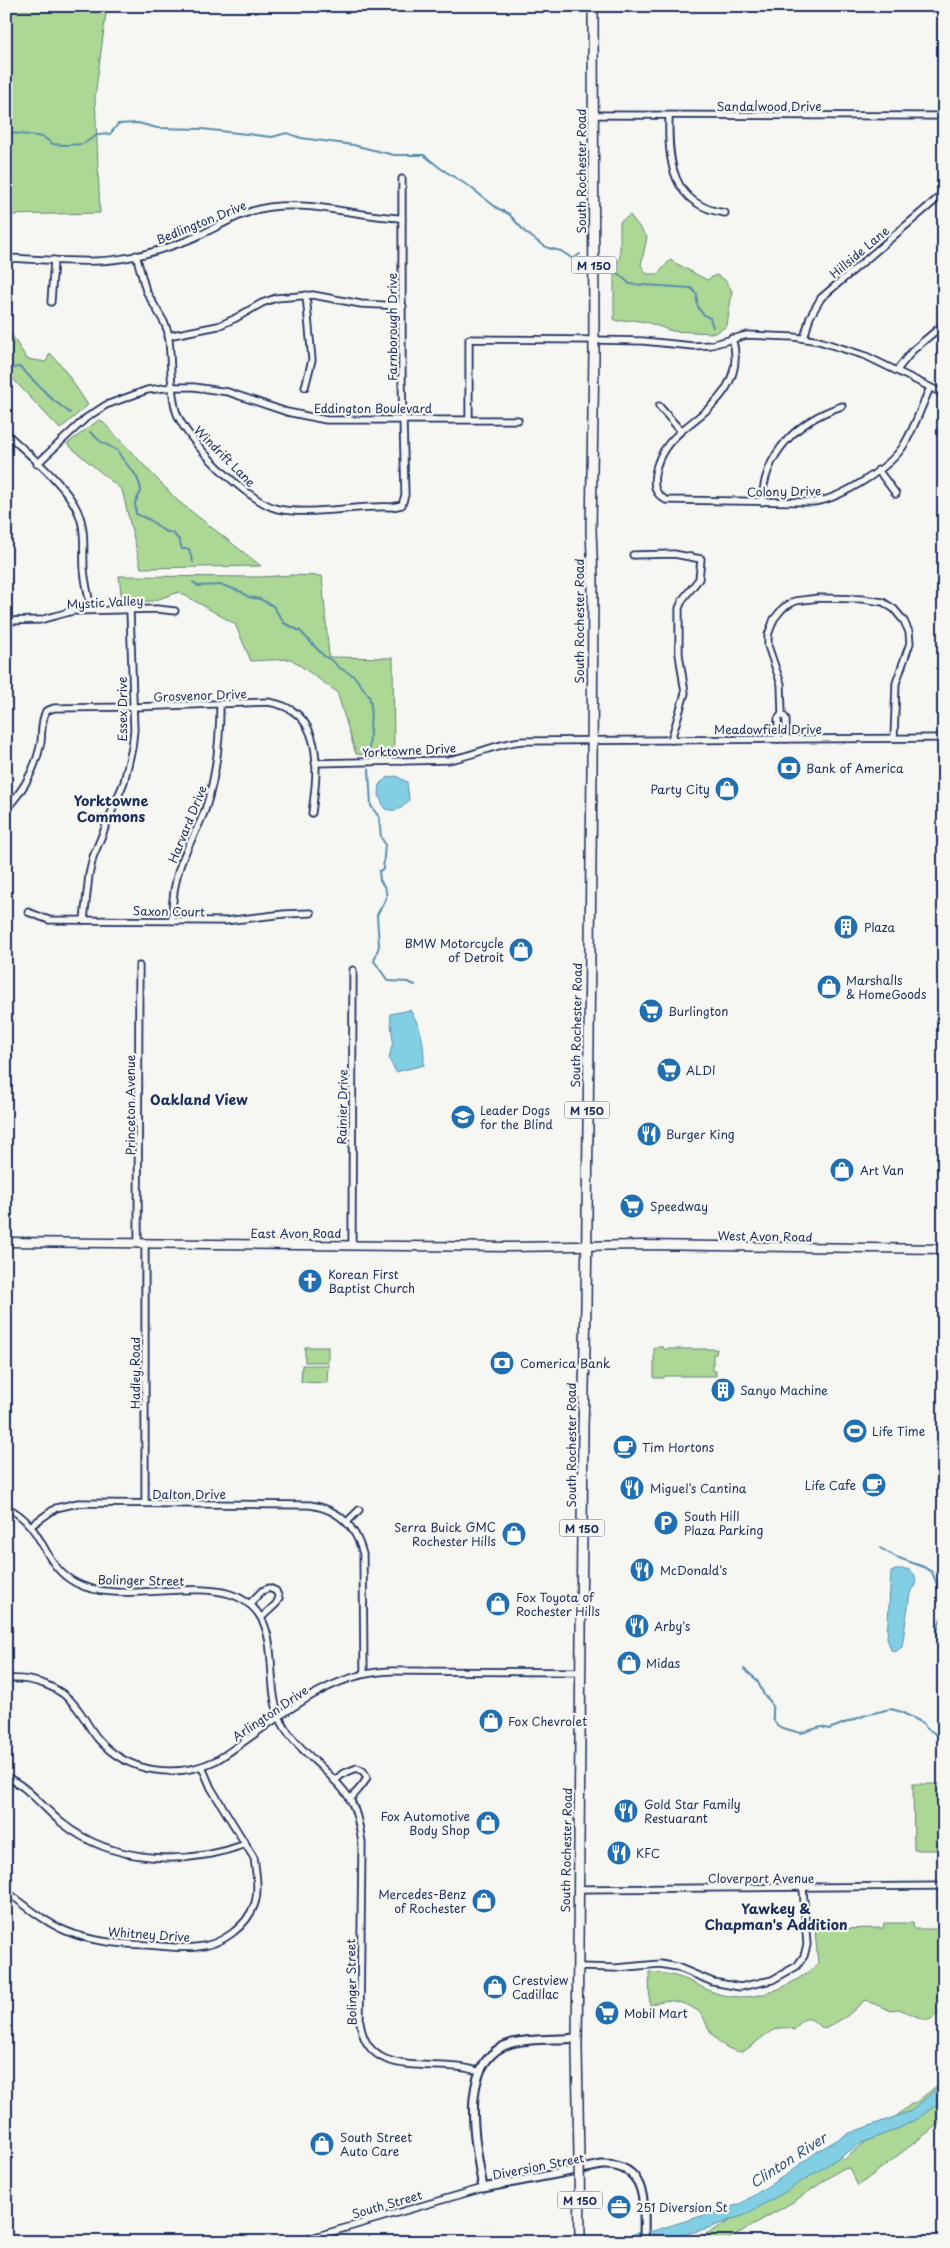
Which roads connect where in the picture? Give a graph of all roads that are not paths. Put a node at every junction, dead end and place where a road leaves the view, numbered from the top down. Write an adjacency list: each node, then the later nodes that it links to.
1 (593, 6): 2 (main road, South Rochester Road / M 150)
2 (594, 115): 3 (street, Sandalwood Drive); 19 (main road, South Rochester Road / M 150)
3 (668, 116): 4 (street, Sandalwood Drive); 7 (street)
4 (944, 116)
5 (402, 179): 8 (street, Farnborough Drive)
6 (944, 193): 18 (street, Hillside Lane)
7 (725, 213)
8 (402, 218): 9 (street, Bedlington Drive); 14 (street, Farnborough Drive)
9 (136, 255): 11 (street, Bedlington Drive); 16 (street, Windrift Lane)
10 (6, 258): 11 (street, Bedlington Drive)
11 (54, 260): 13 (street)
12 (306, 295): 14 (street); 16 (street); 22 (street)
13 (51, 302)
14 (402, 306): 27 (street, Farnborough Drive)
15 (944, 324): 20 (street)
16 (168, 336): 21 (street, Windrift Lane)
17 (732, 338): 18 (street); 19 (street); 30 (street, Colony Drive)
18 (804, 338): 20 (street)
19 (594, 340): 28 (street); 49 (main road, South Rochester Road / M 150)
20 (896, 370): 23 (street)
21 (173, 387): 27 (street, Eddington Boulevard); 32 (street, Eddington Boulevard); 36 (street, Windrift Lane)
22 (305, 387)
23 (930, 388): 24 (street); 33 (street, Colony Drive)
24 (944, 394)
25 (659, 406): 30 (street)
26 (842, 406): 35 (street)
27 (402, 418): 28 (street, Eddington Boulevard); 36 (street, Farnborough Drive)
28 (468, 418): 29 (street, Eddington Boulevard)
29 (518, 420)
30 (680, 431): 35 (street, Colony Drive)
31 (6, 433): 32 (street)
32 (37, 464): 38 (street)
33 (878, 470): 34 (street); 35 (street, Colony Drive)
34 (896, 494)
35 (762, 502)
36 (402, 505)
37 (633, 556): 50 (street)
38 (91, 610): 39 (street, Mystic Valley); 41 (street, Mystic Valley)
39 (130, 610): 40 (street, Mystic Valley); 43 (street, Essex Drive)
40 (175, 611)
41 (6, 622)
42 (220, 704): 43 (street, Grosvenor Drive); 51 (street, Grosvenor Drive); 57 (street, Harvard Drive)
43 (134, 707): 52 (street, Grosvenor Drive); 56 (street, Essex Drive)
44 (782, 714): 45 (street); 47 (street); 48 (street)
45 (894, 738): 46 (street, Meadowfield Drive); 48 (street, Meadowfield Drive)
46 (944, 738)
47 (778, 739): 48 (street, Meadowfield Drive); 50 (street, Meadowfield Drive)
48 (786, 739)
49 (592, 740): 50 (street, Meadowfield Drive); 51 (street, Yorktowne Drive); 63 (main road, South Rochester Road / M 150)
50 (671, 740)
51 (315, 763): 53 (street, Grosvenor Drive)
52 (6, 809)
53 (312, 813)
54 (28, 912): 56 (street, Saxon Court)
55 (311, 914): 57 (street, Saxon Court)
56 (84, 920): 57 (street, Saxon Court)
57 (172, 920)
58 (139, 966): 61 (street, Princeton Avenue)
59 (353, 970): 62 (street, Rainier Drive)
60 (6, 1242): 61 (main road, East Avon Road)
61 (142, 1244): 62 (main road, East Avon Road); 65 (street, Hadley Road)
62 (352, 1244): 63 (main road, East Avon Road)
63 (586, 1247): 64 (main road, West Avon Road); 72 (main road, South Rochester Road / M 150)
64 (944, 1249)
65 (145, 1503): 68 (street, Dalton Drive); 69 (street, Dalton Drive)
66 (6, 1507): 69 (street, Bolinger Street)
67 (360, 1510): 68 (street)
68 (347, 1522): 73 (street, Dalton Drive)
69 (32, 1525): 70 (street, Bolinger Street)
70 (249, 1604): 71 (street, Bolinger Street); 71 (street)
71 (262, 1617): 75 (street, Bolinger Street)
72 (581, 1672): 73 (street, Arlington Drive); 83 (main road, South Rochester Road / M 150)
73 (364, 1673): 75 (street, Arlington Drive)
74 (6, 1679): 76 (street, Arlington Drive)
75 (280, 1718): 76 (street, Arlington Drive); 78 (street, Bolinger Street)
76 (202, 1767): 80 (street, Whitney Drive)
77 (6, 1777): 80 (street)
78 (335, 1781): 79 (street, Bolinger Street); 79 (street)
79 (350, 1800): 87 (street, Bolinger Street)
80 (246, 1844): 84 (street, Whitney Drive)
81 (944, 1886): 82 (street, Cloverport Avenue)
82 (803, 1888): 83 (street, Cloverport Avenue); 85 (street)
83 (579, 1889): 85 (main road, South Rochester Road / M 150)
84 (6, 1891)
85 (578, 1967): 86 (main road, South Rochester Road / M 150)
86 (577, 2038): 87 (street, Diversion Street); 90 (main road, South Rochester Road / M 150, bridge)
87 (480, 2072): 88 (street, Diversion Street)
88 (483, 2188): 89 (street, South Street); 91 (street, Diversion Street)
89 (297, 2242)
90 (580, 2242)
91 (644, 2242)

